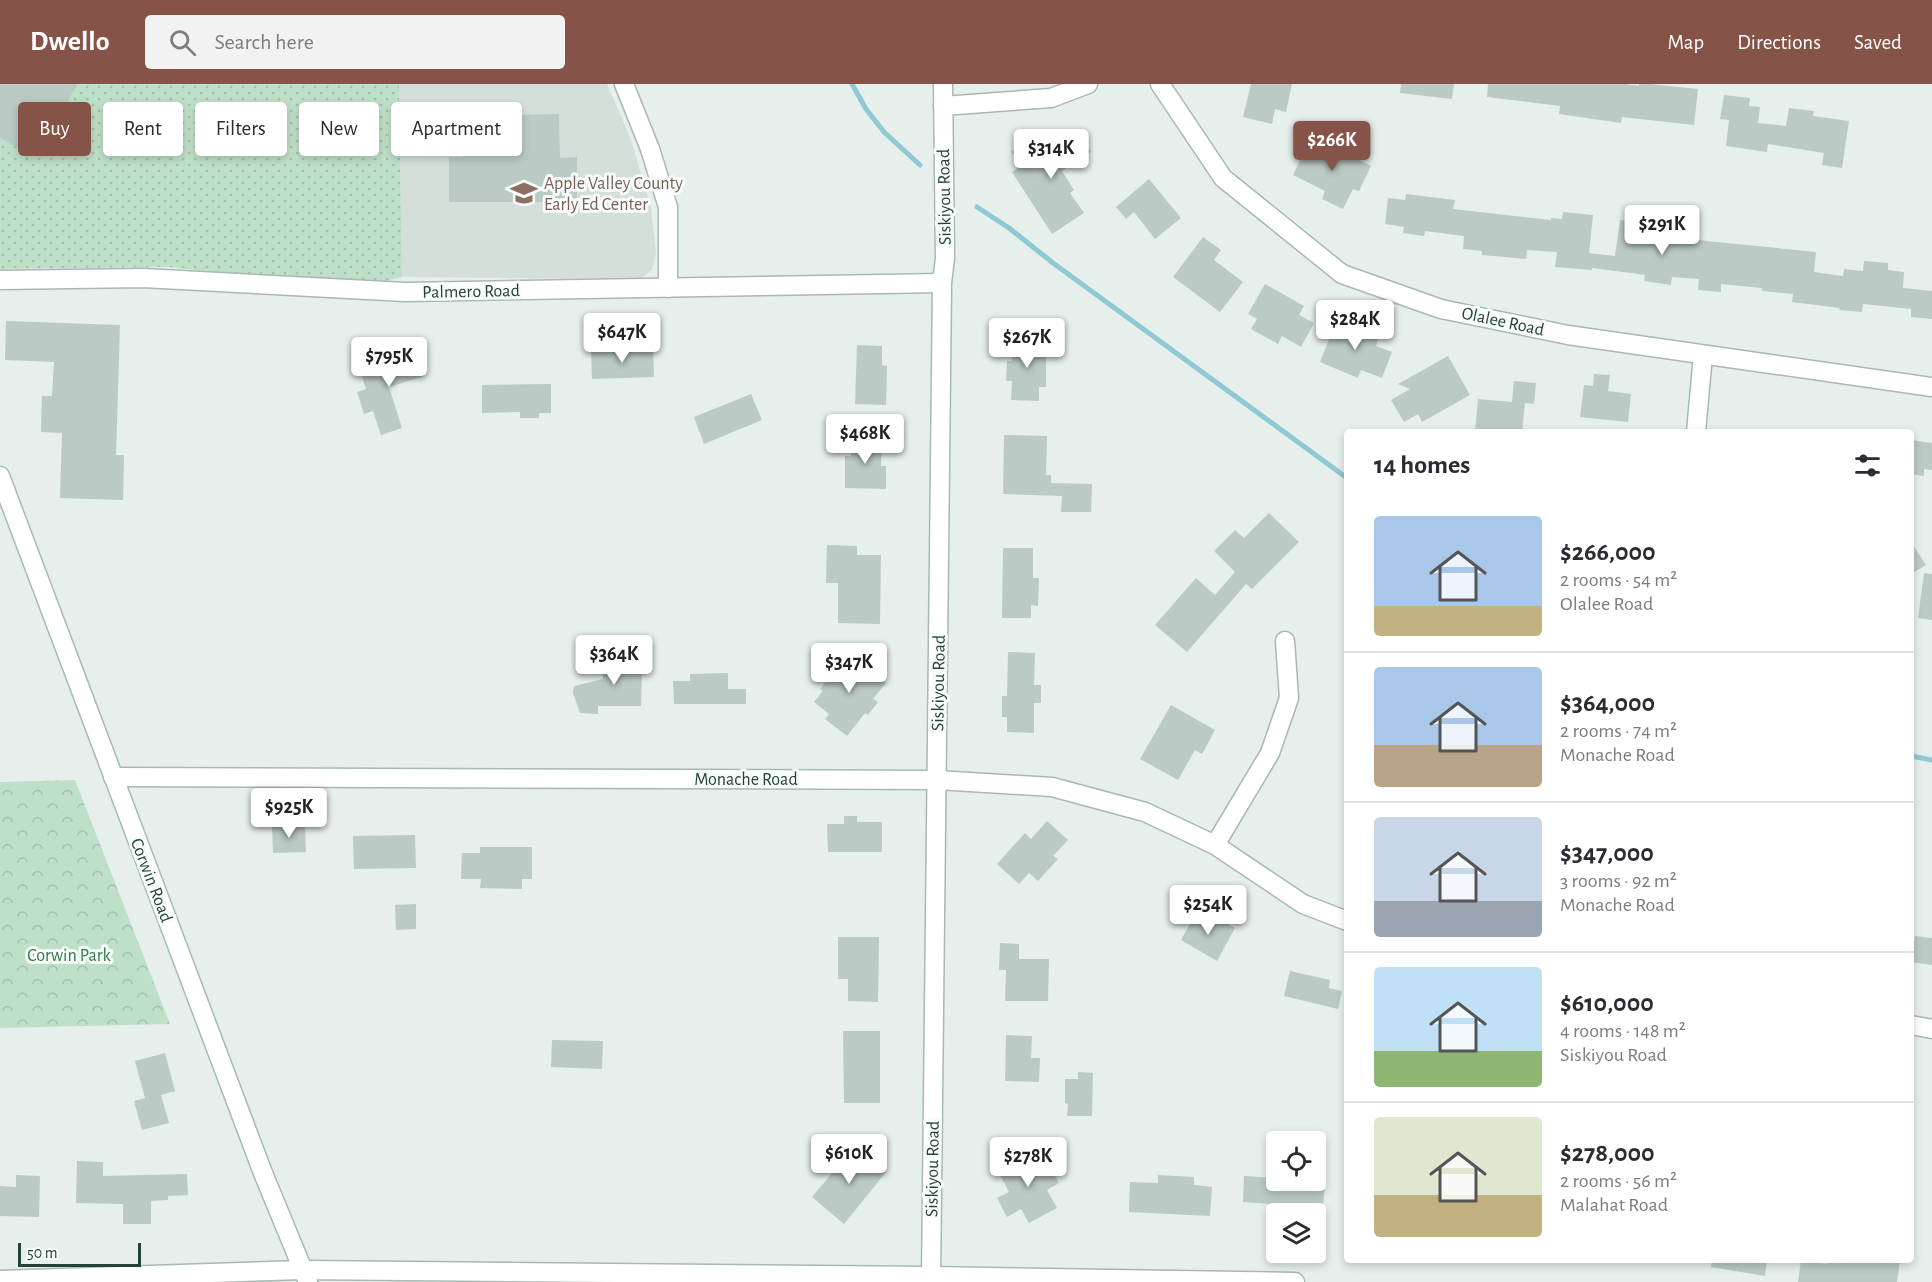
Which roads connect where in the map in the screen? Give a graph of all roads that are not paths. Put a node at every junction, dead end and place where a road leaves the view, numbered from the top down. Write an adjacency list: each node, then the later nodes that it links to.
1 (624, 84): 8 (street)
2 (943, 84): 5 (street, Siskiyou Road)
3 (1088, 84): 5 (street)
4 (1160, 84): 9 (street, Olalee Road)
5 (944, 106): 7 (street, Siskiyou Road)
6 (0, 280): 8 (street, Palmero Road)
7 (942, 283): 8 (street, Palmero Road); 15 (street, Siskiyou Road)
8 (668, 288)
9 (1703, 355): 10 (street, Olalee Road); 11 (street)
10 (1932, 387)
11 (1696, 429)
12 (0, 476): 14 (street, Corwin Road)
13 (1285, 641): 16 (street)
14 (112, 777): 15 (street, Monache Road); 20 (street, Corwin Road)
15 (937, 780): 16 (street, Monache Road); 21 (street, Siskiyou Road)
16 (1215, 845): 17 (street, Monache Road)
17 (1344, 920)
18 (1914, 1026): 19 (street)
19 (1932, 1029)
20 (305, 1276): 21 (street); 22 (street)
21 (931, 1279): 23 (street)
22 (0, 1280)
23 (1290, 1282): 24 (street)
24 (1294, 1282)

